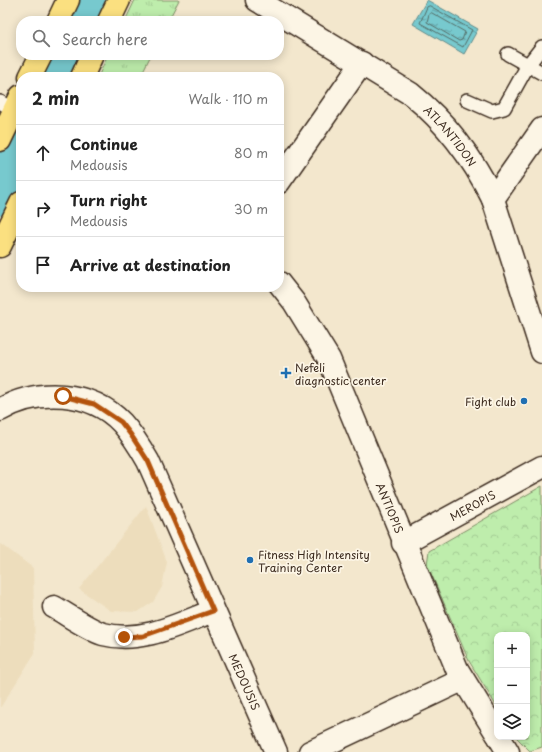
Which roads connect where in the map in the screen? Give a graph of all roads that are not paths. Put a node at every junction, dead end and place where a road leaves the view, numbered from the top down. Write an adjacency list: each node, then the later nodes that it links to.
1 (68, 0): 4 (main road)
2 (119, 0): 5 (main road)
3 (258, 0): 10 (street, ATLANTIDON)
4 (60, 16)
5 (111, 16)
6 (542, 47): 11 (lane)
7 (508, 54): 11 (lane)
8 (38, 60): 12 (main road)
9 (90, 60): 13 (main road)
10 (362, 63): 19 (street); 20 (street, ATLANTIDON)
11 (528, 65): 14 (lane); 15 (lane)
12 (32, 72)
13 (84, 72)
14 (542, 73)
15 (467, 100)
16 (12, 103): 18 (main road)
17 (542, 129): 20 (street)
18 (0, 140)
19 (284, 175)
20 (492, 199): 24 (street, ATLANTIDON)
21 (16, 213): 22 (main road)
22 (0, 246)
23 (284, 289): 27 (street, ANTIOPIS)
24 (542, 352)
25 (0, 410): 29 (street, MEDOUSIS)
26 (542, 467): 27 (street, MEROPIS)
27 (403, 543): 30 (street, ANTIOPIS)
28 (54, 608): 29 (street)
29 (213, 611): 33 (street, MEDOUSIS)
30 (462, 680): 31 (street, ANTIOPIS); 34 (street)
31 (494, 729)
32 (501, 740): 35 (street)
33 (276, 752)
34 (310, 752)
35 (508, 752)

